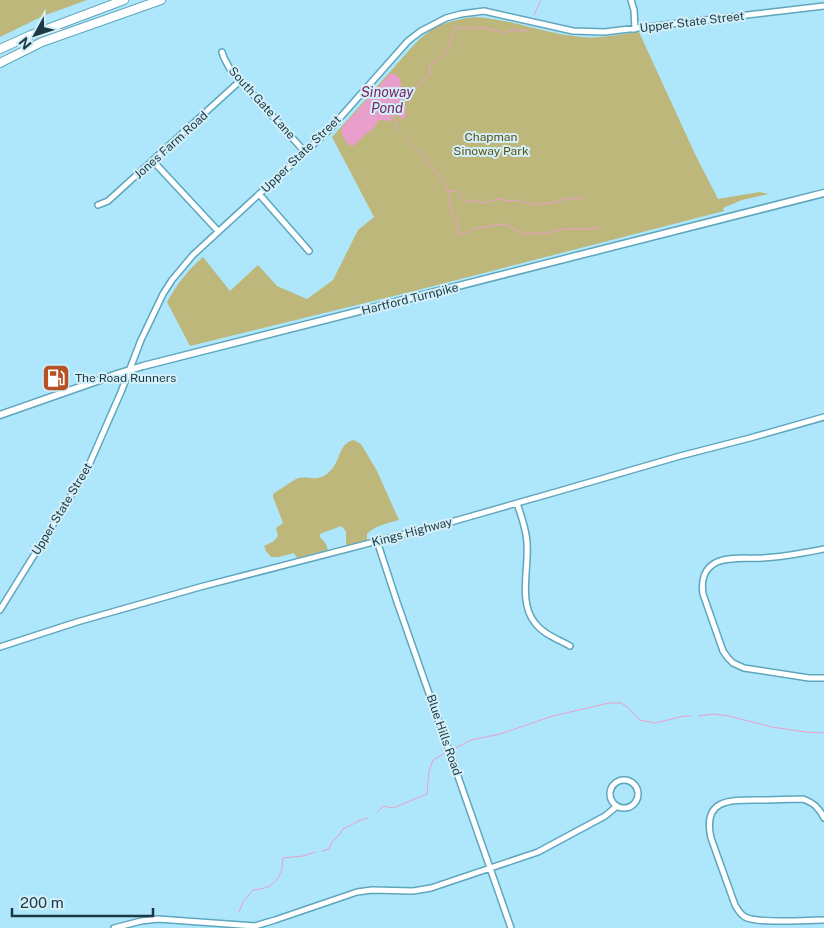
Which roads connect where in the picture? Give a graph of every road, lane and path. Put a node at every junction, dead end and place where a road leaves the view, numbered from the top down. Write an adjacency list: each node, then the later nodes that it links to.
1 (124, 0): 6 (highway)
2 (161, 0): 8 (highway)
3 (631, 0): 5 (street)
4 (824, 6): 5 (street, Upper State Street)
5 (635, 29): 10 (street, Upper State Street)
6 (0, 49)
7 (222, 52): 9 (street, South Gate Lane)
8 (0, 62)
9 (240, 80): 10 (street, South Gate Lane); 11 (street, Jones Farm Road)
10 (305, 152): 13 (street, Upper State Street)
11 (153, 161): 14 (street, Jones Farm Road); 15 (street)
12 (824, 193): 17 (main road, Hartford Turnpike)
13 (258, 194): 15 (street, Upper State Street); 16 (street)
14 (98, 204)
15 (218, 231): 17 (street, Upper State Street)
16 (309, 251)
17 (129, 370): 18 (main road, Hartford Turnpike); 23 (street, Upper State Street)
18 (0, 415)
19 (824, 417): 20 (street, Kings Highway)
20 (517, 503): 21 (street, Kings Highway); 24 (street)
21 (377, 541): 25 (street, Kings Highway); 29 (street, Blue Hills Road)
22 (824, 549): 26 (street)
23 (0, 610)
24 (570, 646)
25 (0, 647)
26 (824, 678)
27 (617, 806): 27 (street); 29 (street)
28 (824, 818): 30 (street)
29 (490, 867): 31 (street); 32 (street, Blue Hills Road)
30 (824, 920)
31 (114, 928)
32 (511, 928)

